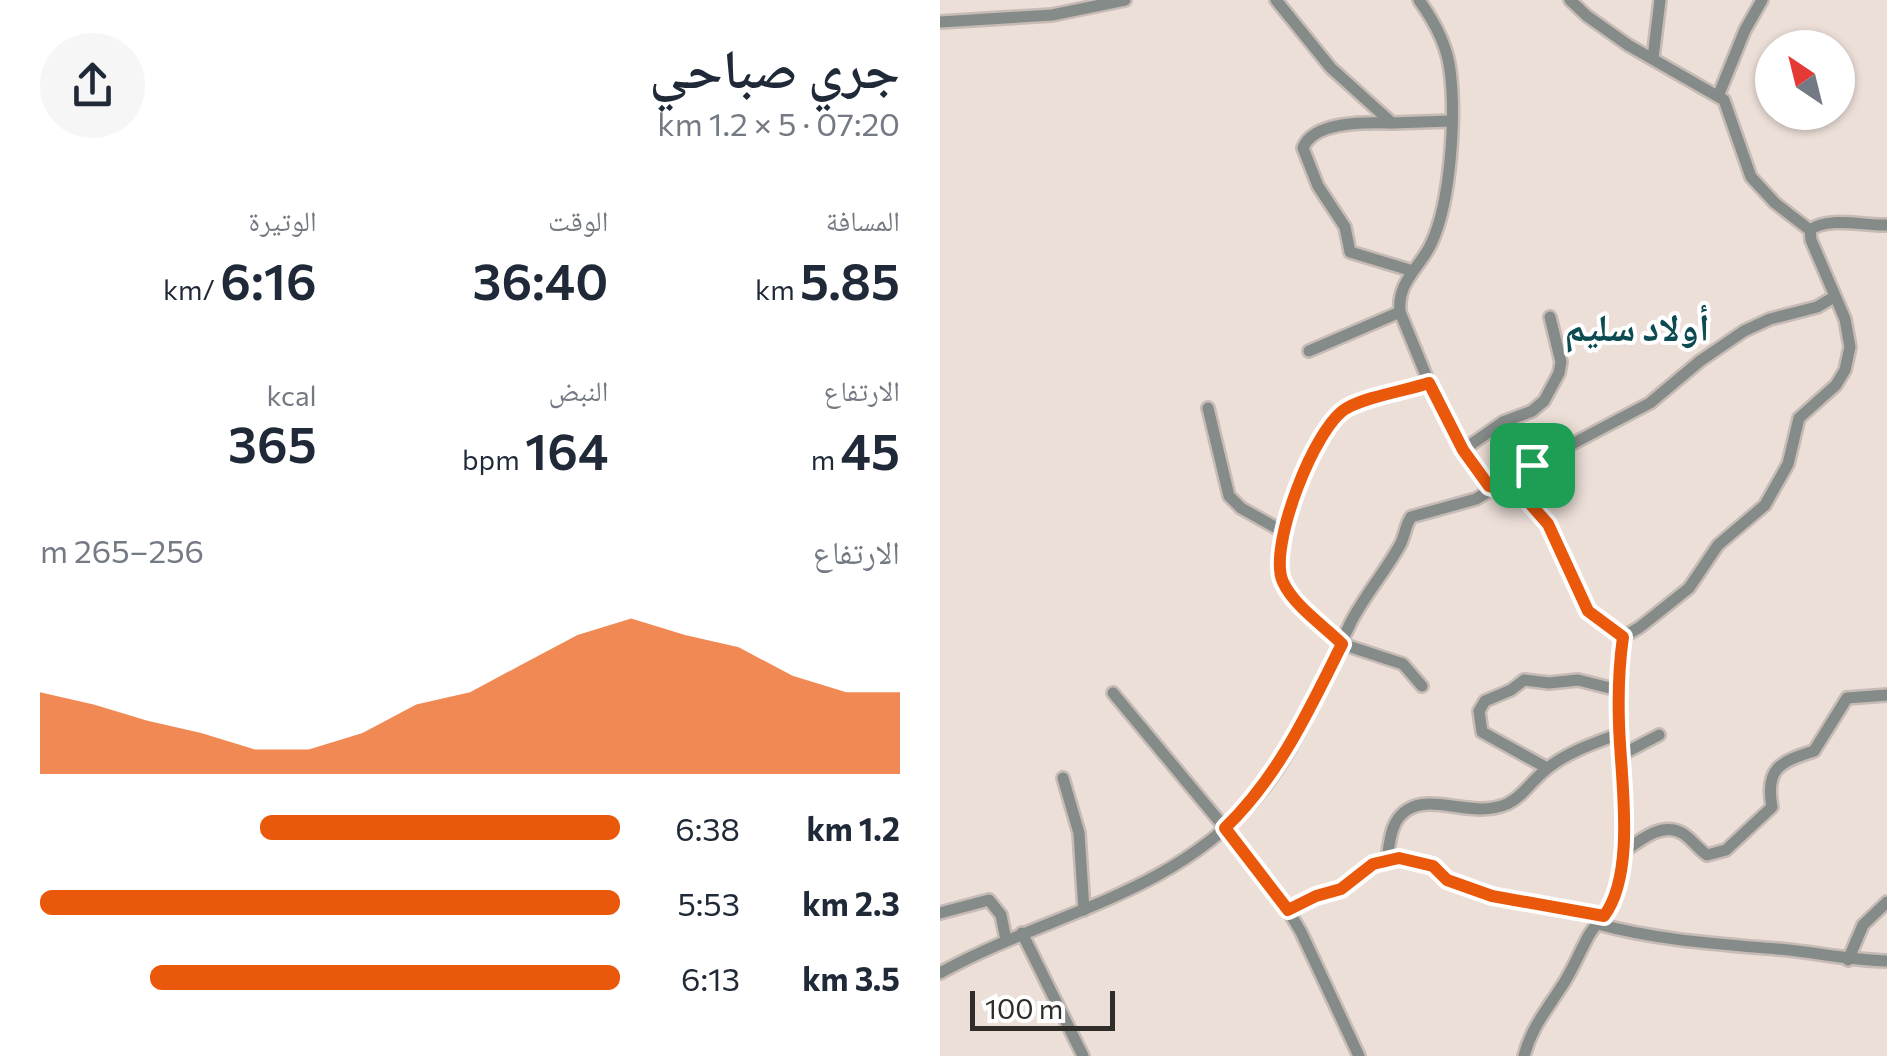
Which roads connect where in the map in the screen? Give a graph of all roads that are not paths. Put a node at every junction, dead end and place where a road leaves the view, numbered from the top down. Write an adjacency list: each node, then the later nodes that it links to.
1 (1125, 0): 7 (street)
2 (1276, 0): 10 (street)
3 (1419, 0): 11 (street)
4 (1570, 0): 8 (street)
5 (1660, 0): 8 (street)
6 (1762, 0): 9 (street)
7 (940, 22)
8 (1653, 58): 9 (street)
9 (1718, 94): 13 (street)
10 (1392, 122): 11 (street); 14 (street)
11 (1450, 122): 14 (street)
12 (1887, 225): 13 (street)
13 (1810, 230): 15 (street)
14 (1413, 271): 16 (street)
15 (1834, 298): 21 (street); 24 (street)
16 (1400, 312): 18 (street); 20 (street)
17 (1550, 318): 20 (street)
18 (1309, 351)
19 (1208, 408): 25 (street)
20 (1463, 450): 22 (street)
21 (1532, 465): 22 (street); 23 (street)
22 (1495, 488): 23 (street); 25 (street)
23 (1526, 499): 24 (street)
24 (1623, 637): 27 (street)
25 (1342, 644): 26 (street); 35 (street)
26 (1422, 686)
27 (1618, 690): 30 (street); 33 (street)
28 (1113, 693): 35 (street)
29 (1887, 696): 36 (street)
30 (1619, 734): 32 (street); 33 (street)
31 (1659, 735): 32 (street)
32 (1623, 754): 36 (street)
33 (1547, 768): 37 (street)
34 (1063, 778): 39 (street)
35 (1225, 828): 39 (street); 40 (street)
36 (1622, 853): 42 (street)
37 (1386, 859): 40 (street); 42 (street)
38 (1887, 902): 45 (street)
39 (1084, 910): 43 (street)
40 (1288, 910): 49 (street)
41 (940, 913): 44 (street)
42 (1601, 920): 45 (street); 50 (street)
43 (1022, 932): 44 (street); 48 (street)
44 (1006, 940): 47 (street)
45 (1848, 960): 46 (street)
46 (1887, 961)
47 (940, 973)
48 (1083, 1056)
49 (1359, 1056)
50 (1524, 1056)

